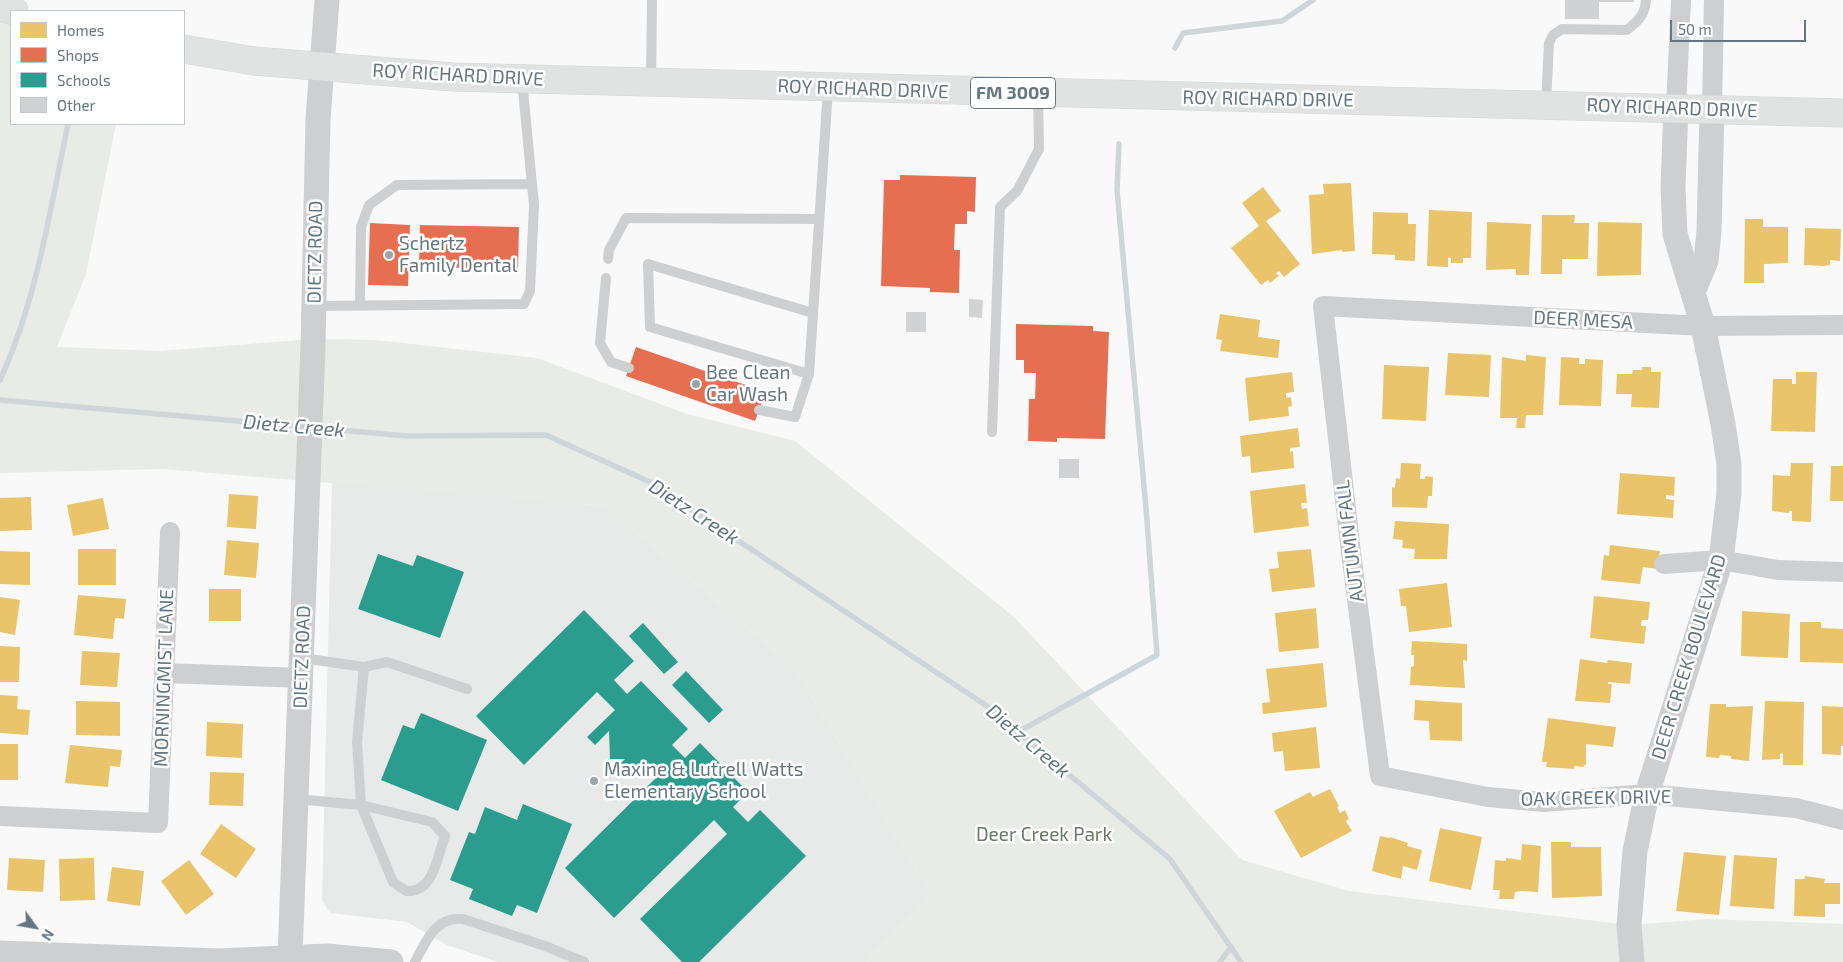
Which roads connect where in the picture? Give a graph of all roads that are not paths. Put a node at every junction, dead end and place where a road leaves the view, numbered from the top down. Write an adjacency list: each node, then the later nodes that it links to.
1 (327, 0): 7 (street, DIETZ ROAD)
2 (652, 0): 9 (lane)
3 (1646, 0): 12 (lane)
4 (1681, 0): 13 (street)
5 (1714, 0): 14 (street)
6 (185, 49): 7 (main road, ROY RICHARD DRIVE / FM 3009)
7 (324, 66): 8 (main road, ROY RICHARD DRIVE / FM 3009); 22 (street, DIETZ ROAD)
8 (522, 79): 9 (main road, ROY RICHARD DRIVE / FM 3009); 16 (lane)
9 (652, 83): 10 (main road, ROY RICHARD DRIVE / FM 3009)
10 (828, 88): 11 (main road, ROY RICHARD DRIVE / FM 3009); 17 (lane)
11 (1038, 93): 12 (main road, ROY RICHARD DRIVE / FM 3009); 30 (lane)
12 (1546, 105): 13 (main road, ROY RICHARD DRIVE / FM 3009)
13 (1676, 108): 14 (main road, ROY RICHARD DRIVE / FM 3009); 20 (street, DEER CREEK BOULEVARD)
14 (1712, 109): 15 (main road, ROY RICHARD DRIVE / FM 3009); 20 (street)
15 (1843, 114)
16 (531, 184): 21 (lane); 21 (lane)
17 (819, 219): 18 (lane); 24 (lane)
18 (608, 258)
19 (606, 278): 27 (lane)
20 (1693, 292): 26 (street, DEER CREEK BOULEVARD)
21 (360, 305): 22 (lane)
22 (314, 306): 36 (street, DIETZ ROAD)
23 (1323, 306): 26 (street, DEER MESA); 39 (street, AUTUMN FALL)
24 (813, 313): 28 (lane); 28 (lane)
25 (1843, 325): 26 (street, DEER MESA)
26 (1703, 326): 32 (street, DEER CREEK BOULEVARD)
27 (629, 368)
28 (809, 374): 29 (lane)
29 (759, 410)
30 (992, 432)
31 (170, 532): 37 (street, MORNINGMIST LANE)
32 (1721, 560): 33 (street); 34 (street); 40 (street, DEER CREEK BOULEVARD)
33 (1664, 564)
34 (1843, 572)
35 (364, 667): 36 (lane); 38 (lane); 42 (lane)
36 (301, 668): 37 (street); 41 (street, DIETZ ROAD)
37 (164, 673): 43 (street, MORNINGMIST LANE)
38 (467, 689)
39 (1380, 776): 40 (street, OAK CREEK DRIVE)
40 (1647, 794): 44 (street, OAK CREEK DRIVE); 50 (street, DEER CREEK BOULEVARD)
41 (296, 799): 42 (lane); 46 (street, DIETZ ROAD)
42 (361, 805): 42 (lane)
43 (0, 816)
44 (1843, 820)
45 (0, 953): 46 (street)
46 (290, 957): 47 (street)
47 (392, 962)
48 (415, 962): 49 (lane)
49 (584, 962)
50 (1632, 962)

